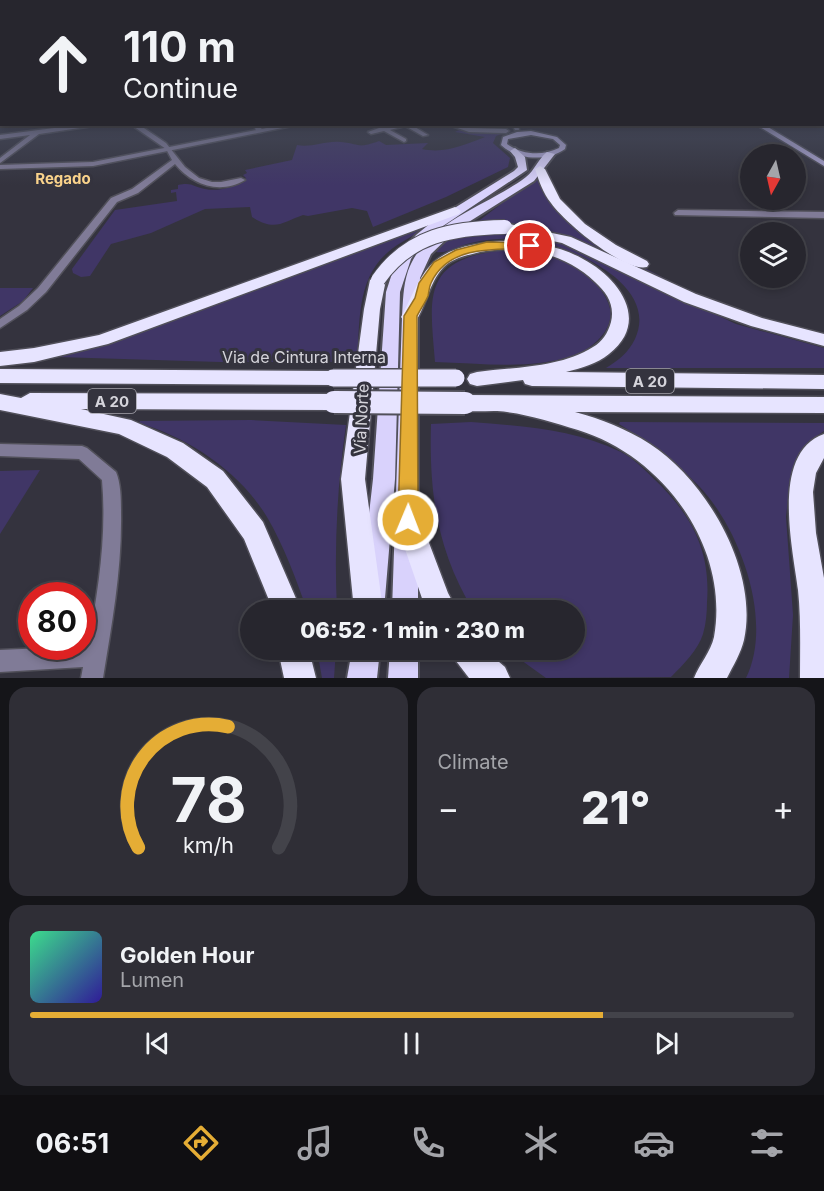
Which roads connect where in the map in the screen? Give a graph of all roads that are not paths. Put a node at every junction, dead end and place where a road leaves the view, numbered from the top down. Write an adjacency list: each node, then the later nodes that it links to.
1 (44, 126): 15 (street)
2 (91, 126): 15 (street)
3 (136, 126): 19 (street)
4 (280, 126): 10 (street)
5 (379, 126): 11 (street)
6 (400, 126): 11 (street)
7 (408, 126): 16 (street)
8 (454, 126): 12 (street)
9 (761, 126): 24 (main road)
10 (261, 128): 19 (street)
11 (384, 129): 14 (street); 18 (street)
12 (499, 129)
13 (516, 129): 20 (main road); 21 (main road)
14 (371, 132)
15 (35, 135): 17 (street); 23 (street)
16 (425, 135)
17 (0, 137)
18 (404, 140)
19 (169, 149): 22 (street); 25 (street)
20 (515, 151): 21 (main road); 28 (highway, Via Norte)
21 (550, 154): 26 (highway)
22 (175, 161): 27 (street); 32 (street)
23 (0, 162)
24 (824, 164)
25 (0, 167)
26 (540, 169): 31 (highway); 33 (highway)
27 (241, 180)
28 (455, 211): 35 (highway); 47 (highway, Via Norte)
29 (678, 213): 30 (street)
30 (824, 215)
31 (410, 316): 37 (highway); 44 (highway)
32 (0, 324)
33 (824, 330)
34 (824, 340): 46 (highway, bridge)
35 (0, 359)
36 (0, 376): 37 (highway, Via de Cintura Interna / A 20, bridge)
37 (477, 379): 38 (highway, Via de Cintura Interna / A 20)
38 (824, 382)
39 (0, 402): 40 (highway, A 20, bridge); 45 (highway)
40 (506, 403): 41 (highway, A 20); 63 (highway)
41 (824, 405)
42 (824, 443): 64 (highway)
43 (0, 450): 50 (street)
44 (408, 520): 48 (highway); 49 (highway)
45 (282, 600)
46 (368, 600)
47 (370, 600)
48 (405, 600)
49 (436, 600)
50 (96, 656)
51 (19, 660): 57 (street)
52 (95, 660): 58 (street)
53 (296, 660): 59 (highway)
54 (365, 660): 60 (highway)
55 (404, 660): 61 (highway)
56 (474, 660): 62 (highway)
57 (0, 661)
58 (92, 678)
59 (300, 678)
60 (363, 678)
61 (403, 678)
62 (494, 678)
63 (710, 678)
64 (816, 678)

